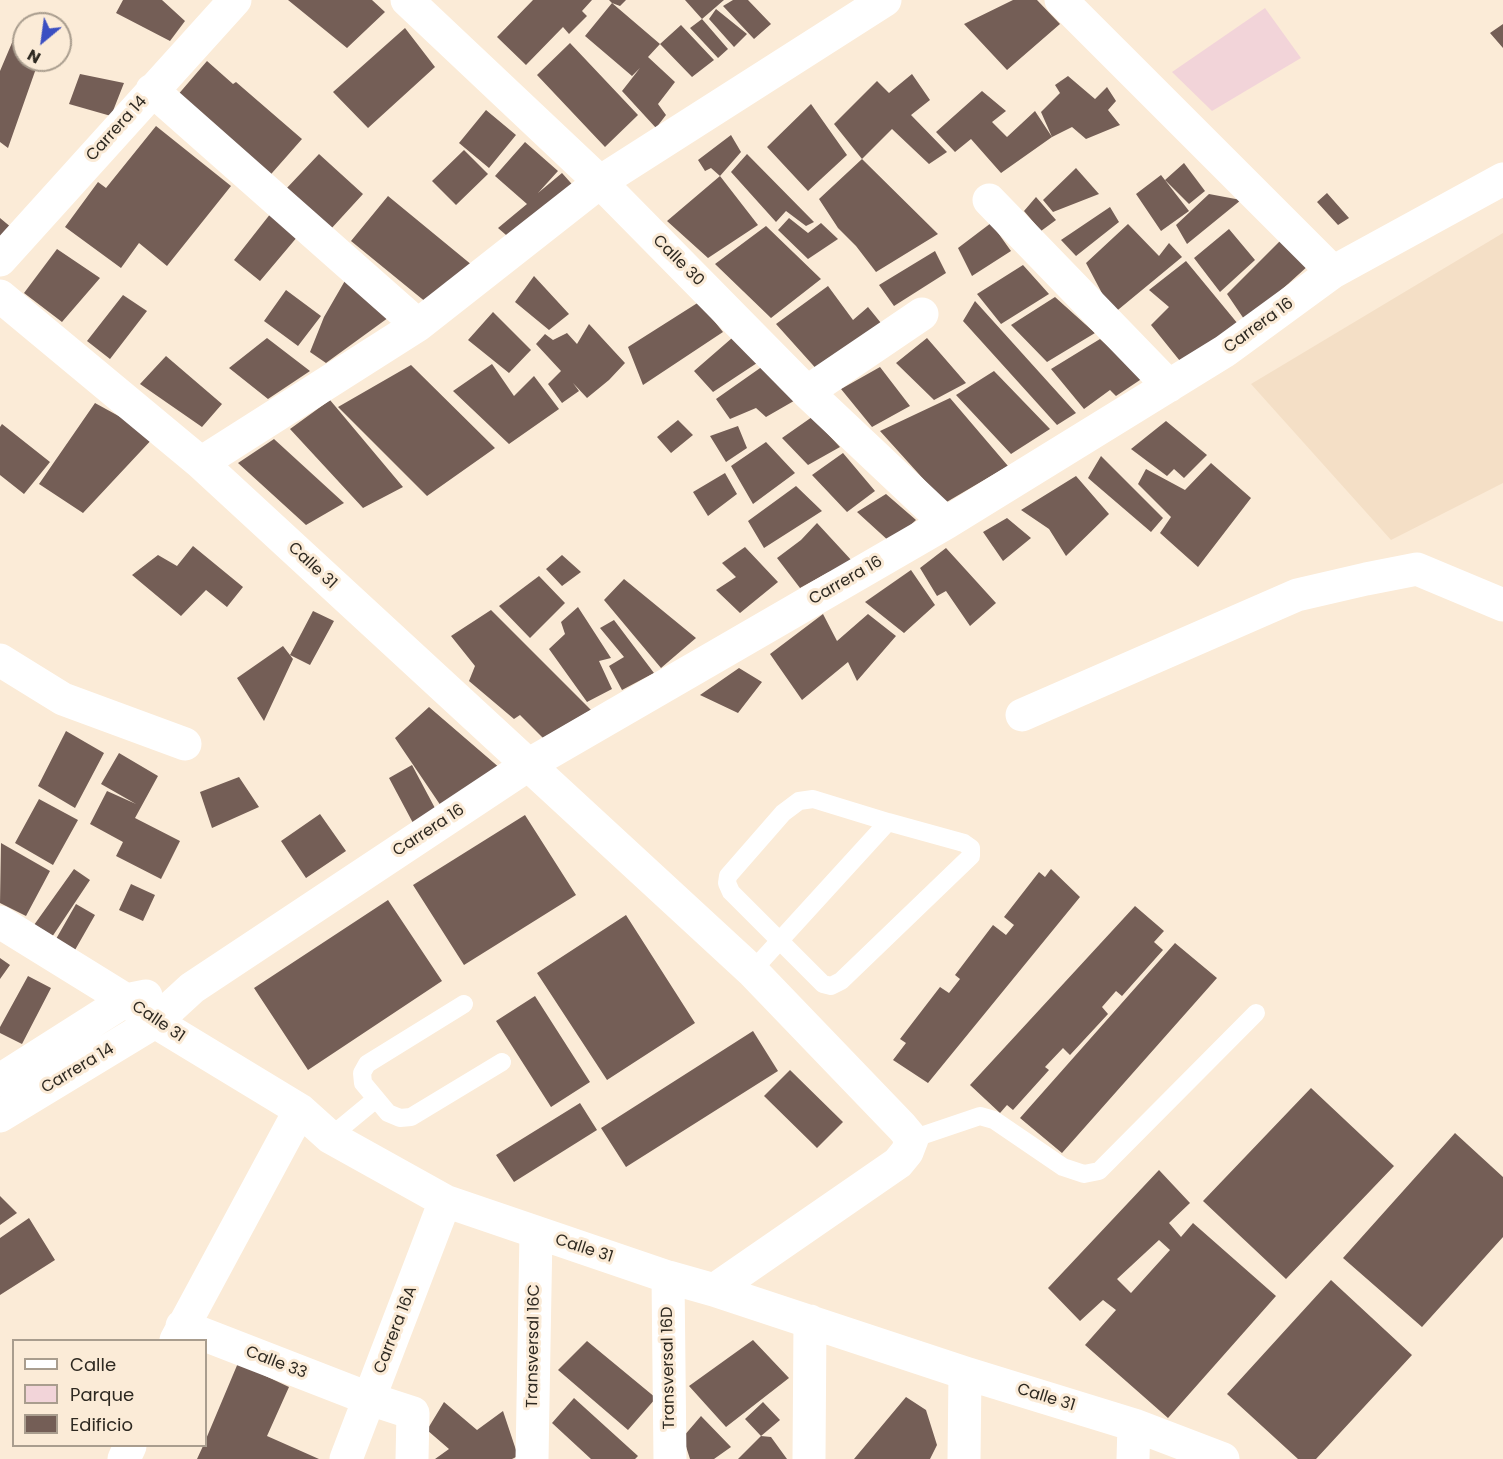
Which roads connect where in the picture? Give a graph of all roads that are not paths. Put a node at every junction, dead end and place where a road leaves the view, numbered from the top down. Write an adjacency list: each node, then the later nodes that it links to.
1 (235, 0): 5 (street, Carrera 14)
2 (407, 0): 7 (street, Calle 30)
3 (885, 0): 7 (street)
4 (1061, 0): 10 (street)
5 (152, 90): 9 (street, Carrera 14); 13 (street)
6 (1503, 180): 10 (street, Carrera 16)
7 (600, 182): 13 (street); 15 (street, Calle 30)
8 (989, 200): 14 (street)
9 (0, 260)
10 (1333, 272): 14 (street, Carrera 16)
11 (0, 296): 16 (street, Calle 31)
12 (922, 314): 15 (street)
13 (418, 325): 16 (street)
14 (1169, 386): 17 (street, Carrera 16)
15 (807, 392): 17 (street, Calle 30)
16 (201, 464): 22 (street, Calle 31)
17 (946, 523): 22 (street, Carrera 16)
18 (1503, 605): 20 (street)
19 (0, 660): 21 (street)
20 (1022, 714)
21 (185, 744)
22 (528, 765): 26 (street, Calle 31); 27 (street, Carrera 16)
23 (888, 822): 25 (lane); 25 (lane); 25 (lane)
24 (0, 922): 28 (street, Calle 31)
25 (780, 941): 26 (lane)
26 (752, 970): 38 (street, Calle 31)
27 (192, 988): 28 (street, Carrera 16); 31 (street, Carrera 16)
28 (126, 1000): 31 (street, Calle 31); 33 (street, Carrera 14)
29 (464, 1004): 34 (lane)
30 (1256, 1013): 38 (lane)
31 (155, 1022): 35 (street, Calle 31); 36 (street, Carrera 14)
32 (502, 1062): 34 (lane)
33 (0, 1080)
34 (376, 1099): 37 (lane)
35 (300, 1110): 37 (street, Calle 31); 44 (street)
36 (0, 1116)
37 (330, 1137): 39 (street, Calle 31)
38 (910, 1146): 42 (street)
39 (444, 1202): 40 (street, Calle 31); 48 (street, Carrera 16A)
40 (536, 1233): 41 (street, Calle 31); 52 (street, Transversal 16C)
41 (668, 1277): 42 (street, Calle 31); 53 (street, Transversal 16D)
42 (714, 1290): 43 (street, Calle 31)
43 (810, 1321): 47 (street, Calle 31); 54 (street)
44 (179, 1333): 45 (street, Calle 33)
45 (196, 1339)
46 (207, 1343): 48 (street, Calle 33)
47 (965, 1373): 49 (street, Calle 31); 55 (street)
48 (369, 1399): 50 (street, Carrera 16A); 51 (street, Calle 33)
49 (1134, 1425): 56 (street); 57 (street, Calle 31)
50 (346, 1459)
51 (412, 1459)
52 (532, 1459)
53 (670, 1459)
54 (809, 1459)
55 (964, 1459)
56 (1133, 1459)
57 (1223, 1459)

